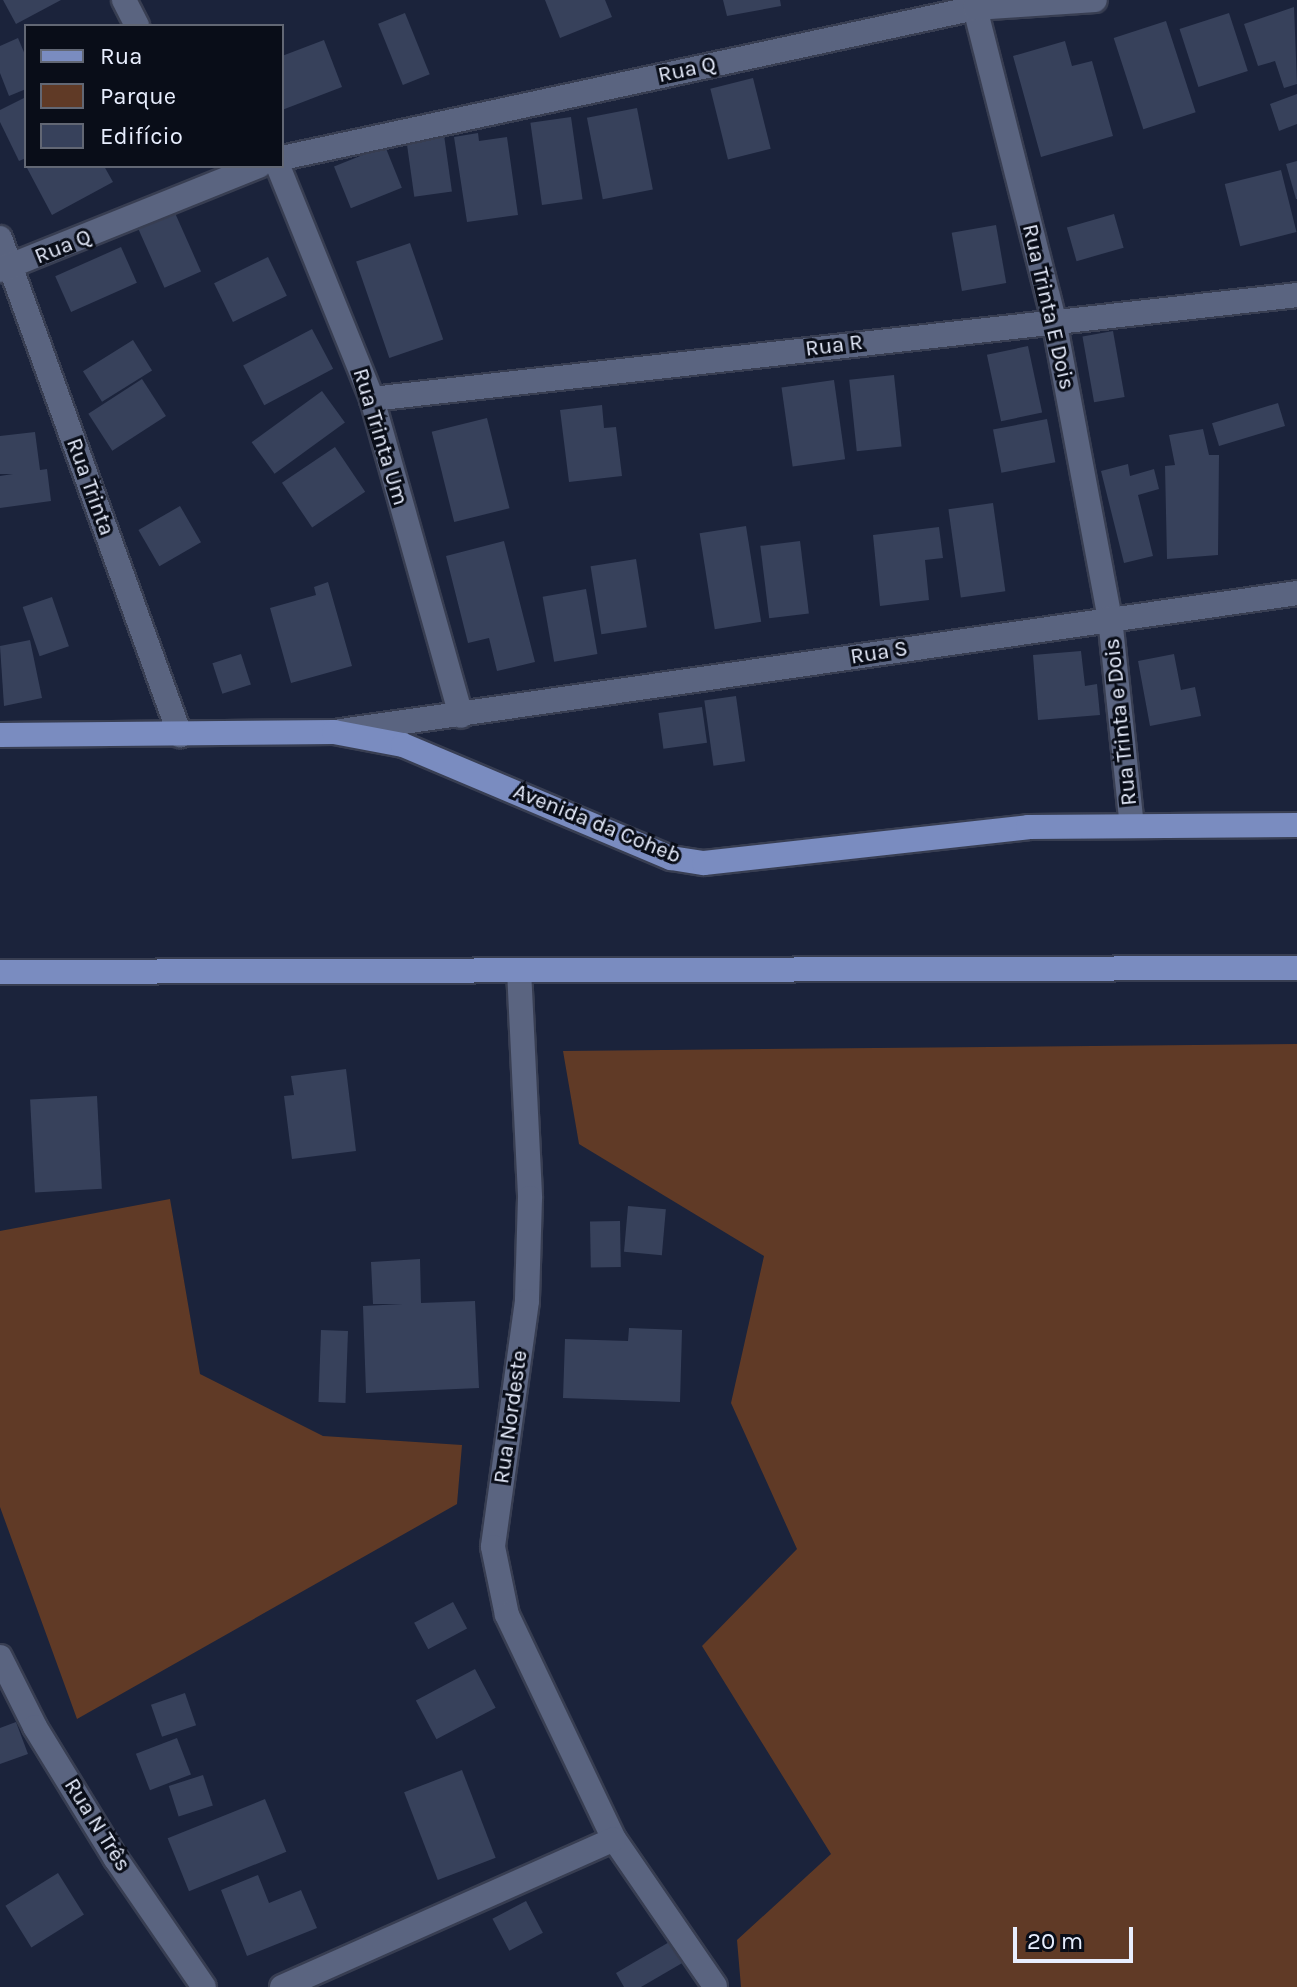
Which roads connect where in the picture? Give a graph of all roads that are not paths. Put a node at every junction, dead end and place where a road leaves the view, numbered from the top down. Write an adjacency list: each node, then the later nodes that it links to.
1 (124, 0): 4 (street)
2 (1095, 0): 3 (street, Rua Q)
3 (974, 4): 5 (street, Rua Q); 11 (street, Rua Trinta E Dois)
4 (136, 24)
5 (284, 158)
6 (254, 168): 9 (street, Rua Q)
7 (279, 168): 12 (street, Rua Trinta Um)
8 (0, 238): 9 (street, Rua Trinta)
9 (5, 270): 18 (street, Rua Trinta)
10 (1297, 295): 11 (street, Rua R)
11 (1054, 320): 12 (street, Rua R); 14 (street, Rua Trinta E Dois)
12 (372, 399): 15 (street, Rua Trinta Um)
13 (1297, 593): 14 (street, Rua S)
14 (1110, 618): 15 (street, Rua S); 20 (street, Rua Trinta e Dois)
15 (461, 716): 16 (street, Rua S)
16 (334, 732): 18 (main road, Avenida da Coheb); 20 (main road, Avenida da Coheb)
17 (0, 735): 18 (main road, Avenida da Coheb)
18 (180, 735)
19 (1297, 825): 20 (main road, Avenida da Coheb)
20 (1132, 826)
21 (1297, 968): 22 (main road)
22 (519, 970): 23 (main road); 25 (street, Rua Nordeste)
23 (0, 972)
24 (0, 1657): 27 (street, Rua N Três)
25 (614, 1839): 26 (street, Rua Nordeste); 28 (street)
26 (715, 1986)
27 (204, 1987)
28 (282, 1987)

